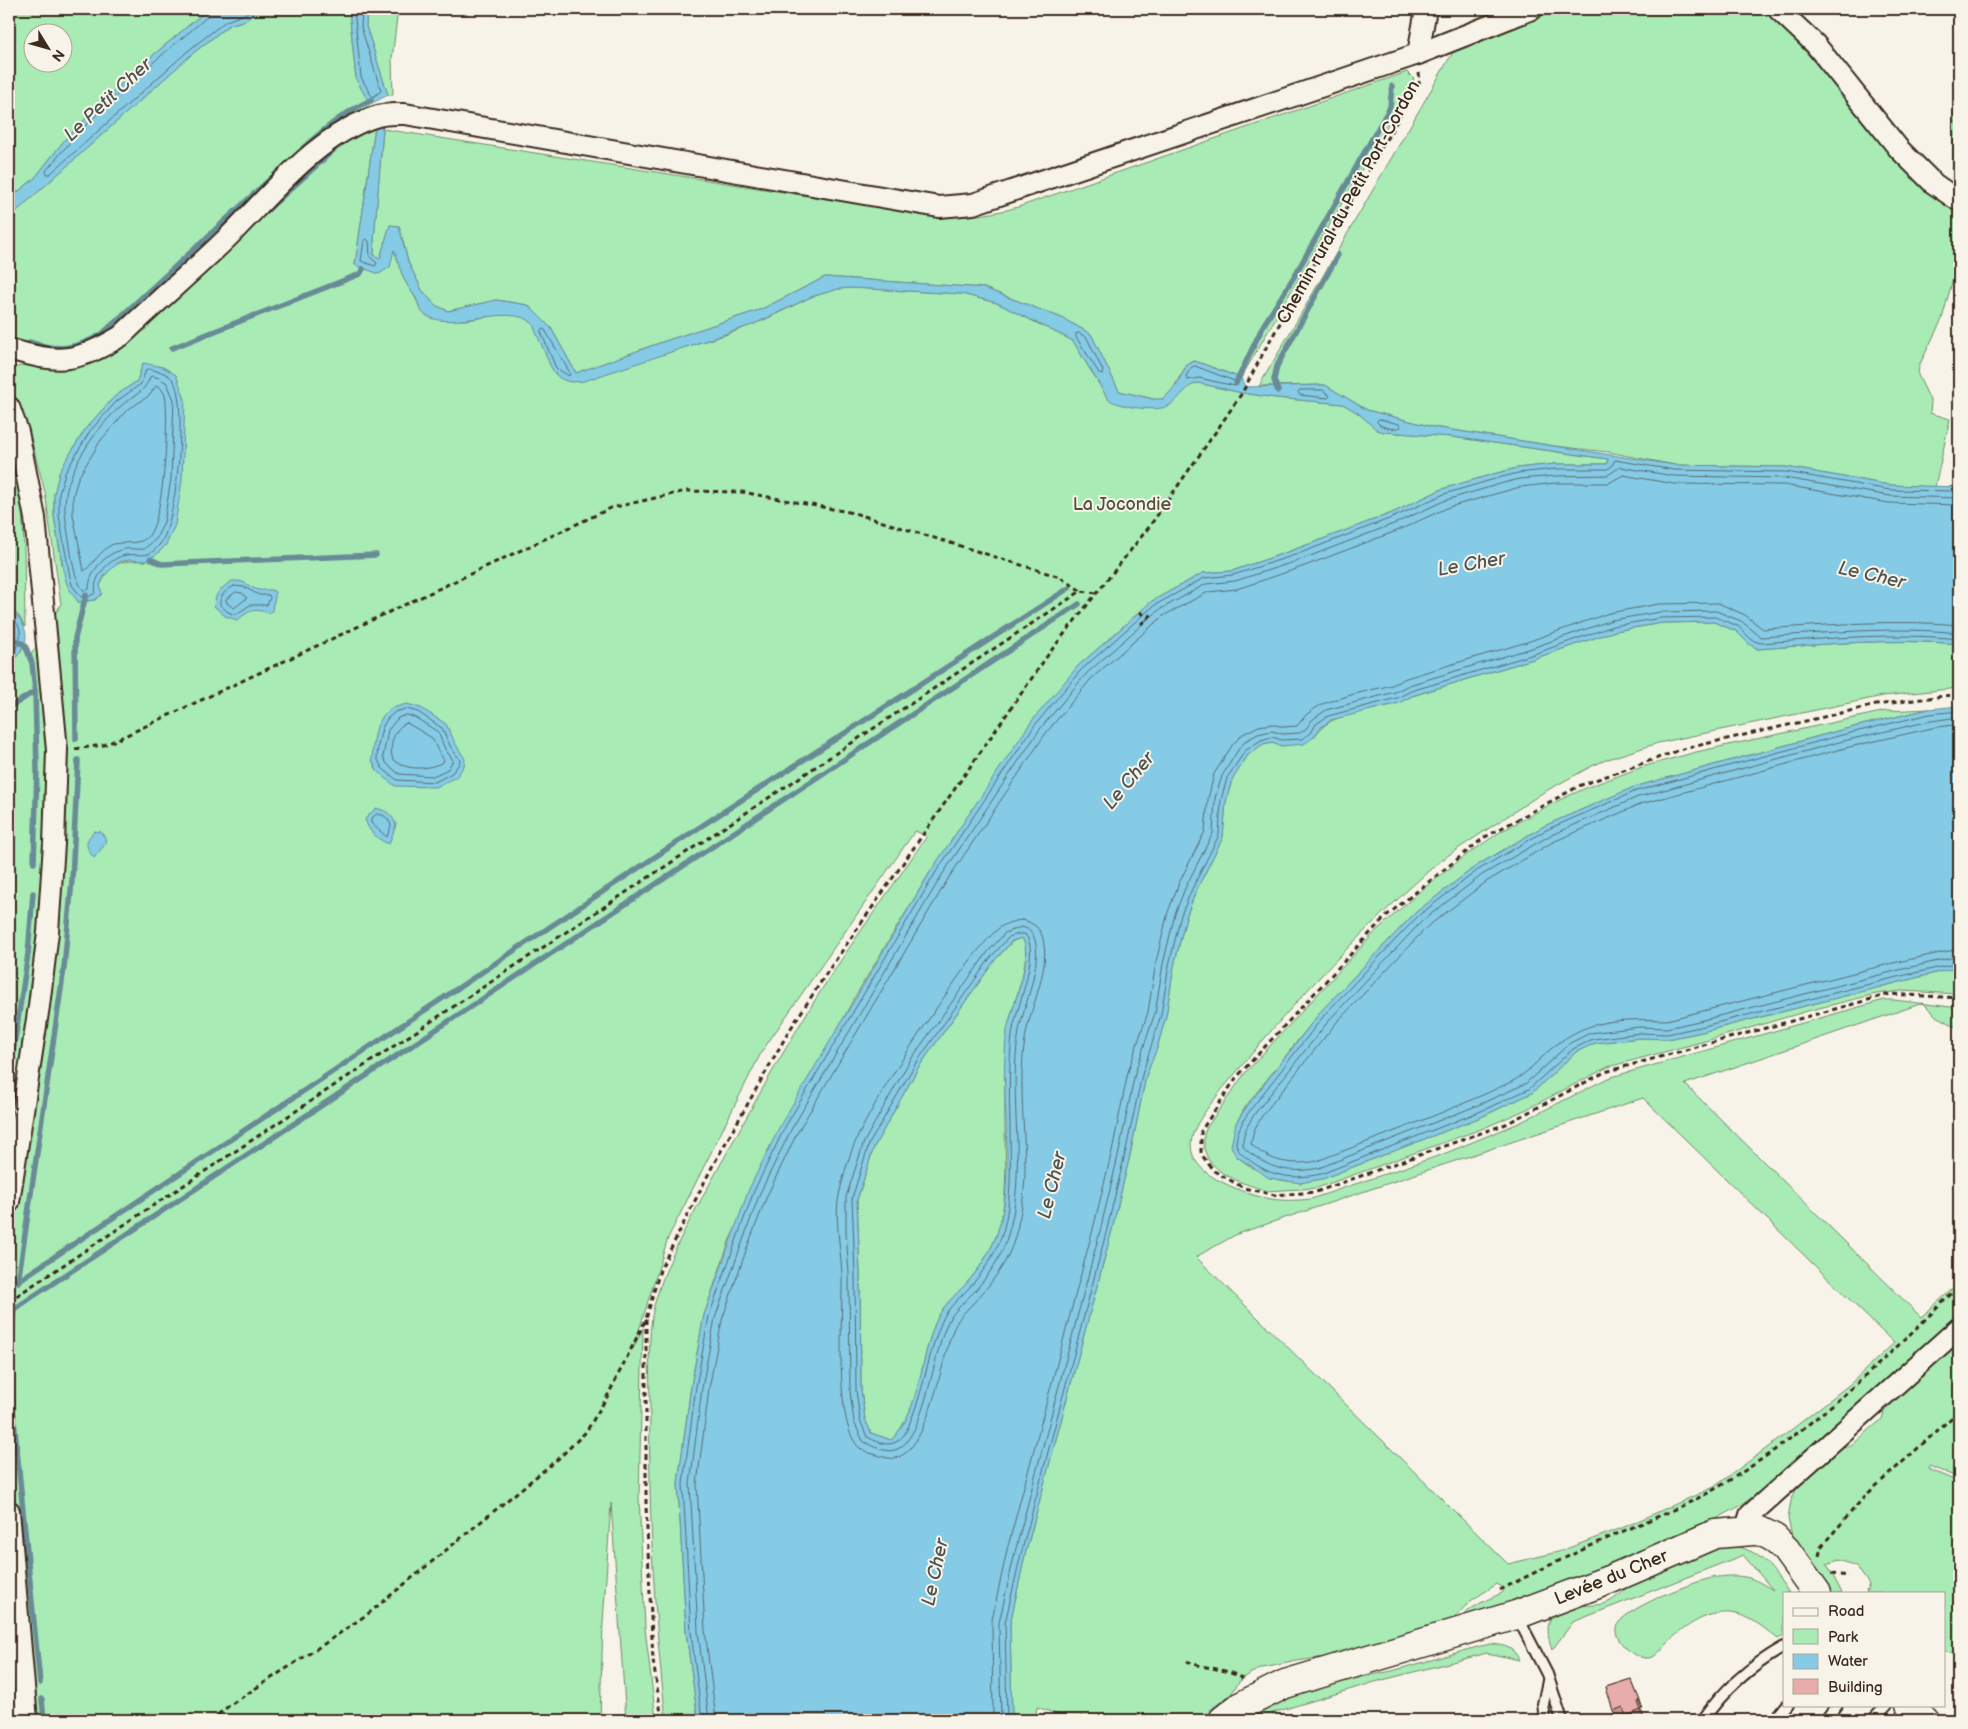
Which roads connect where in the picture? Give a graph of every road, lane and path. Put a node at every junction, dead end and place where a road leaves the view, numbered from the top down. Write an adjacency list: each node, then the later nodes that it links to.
1 (1426, 9): 4 (street, Chemin rural du Petit Port-Cordon)
2 (1532, 9): 4 (street)
3 (1778, 9): 5 (street)
4 (1418, 54): 6 (street); 9 (path, Chemin rural du Petit Port-Cordon)
5 (1959, 201)
6 (9, 349)
7 (9, 407): 15 (street)
8 (1081, 591): 9 (path); 15 (path); 19 (path)
9 (1097, 593): 20 (path, Chemin rural du Petit Port-Cordon)
10 (1140, 612): 12 (path)
11 (1152, 614): 12 (path)
12 (1147, 619): 13 (path)
13 (1141, 624)
14 (1959, 694): 16 (path)
15 (57, 750): 17 (street)
16 (1959, 998)
17 (9, 1202)
18 (1959, 1286): 28 (path)
19 (9, 1301)
20 (646, 1319): 40 (path); 41 (path)
21 (1959, 1328): 24 (street)
22 (1959, 1411): 25 (path)
23 (9, 1511): 39 (street)
24 (1745, 1532): 27 (street, Levée du Cher); 29 (street); 30 (street, Levée du Cher)
25 (1820, 1561)
26 (1849, 1576): 27 (path)
27 (1821, 1582)
28 (1500, 1590)
29 (1804, 1592)
30 (1516, 1614): 33 (lane); 34 (street, Levée du Cher)
31 (1783, 1648): 45 (lane)
32 (1187, 1661): 34 (path)
33 (1549, 1680): 43 (lane); 44 (lane)
34 (1262, 1695): 42 (street, Levée du Cher)
35 (1786, 1706): 46 (lane)
36 (1835, 1706): 47 (lane)
37 (1886, 1706): 48 (lane)
38 (1911, 1706): 49 (street)
39 (27, 1720)
40 (211, 1720)
41 (662, 1720)
42 (1223, 1720)
43 (1545, 1720)
44 (1562, 1720)
45 (1703, 1720)
46 (1775, 1720)
47 (1826, 1720)
48 (1874, 1720)
49 (1924, 1720)

